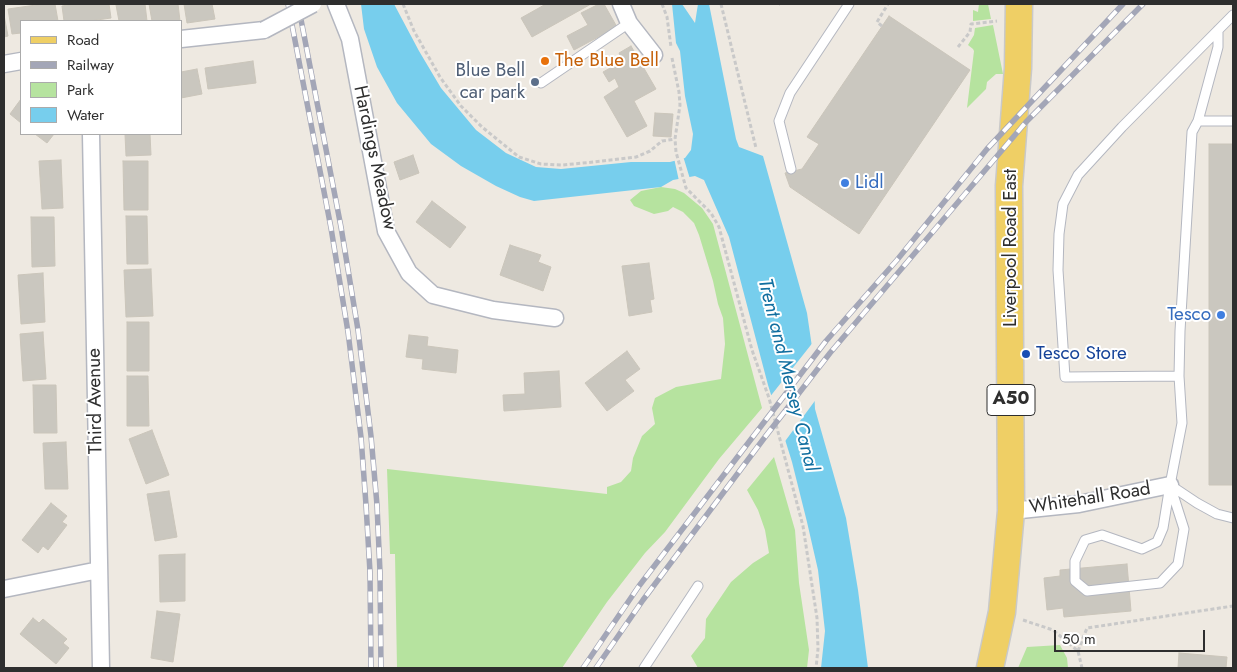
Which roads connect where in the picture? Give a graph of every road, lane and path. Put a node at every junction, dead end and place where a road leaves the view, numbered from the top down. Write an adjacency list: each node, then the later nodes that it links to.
1 (313, 4): 15 (street, bridge)
2 (336, 4): 27 (street, Hardings Meadow)
3 (403, 4): 24 (path)
4 (621, 4): 12 (street)
5 (662, 4): 24 (path)
6 (720, 4): 25 (path)
7 (849, 4): 26 (lane)
8 (888, 4): 13 (path)
9 (1019, 4): 30 (main road, Liverpool Road East / A50)
10 (1233, 15): 14 (lane)
11 (992, 22): 16 (path)
12 (629, 23): 17 (street); 20 (lane)
13 (882, 26)
14 (1218, 30): 21 (lane); 28 (lane)
15 (182, 39)
16 (958, 47)
17 (654, 55)
18 (20, 61): 19 (street)
19 (4, 64)
20 (541, 83)
21 (1198, 121): 22 (lane); 28 (lane)
22 (1233, 121)
23 (91, 135): 32 (street, Third Avenue)
24 (675, 139): 40 (path)
25 (756, 148)
26 (791, 169)
27 (555, 318)
28 (1179, 376): 29 (lane)
29 (1170, 485): 29 (lane); 30 (street, Whitehall Road); 31 (lane)
30 (1011, 511): 36 (main road, Liverpool Road East / A50)
31 (1233, 518)
32 (99, 570): 34 (street); 38 (street, Third Avenue)
33 (698, 586): 39 (lane)
34 (4, 589)
35 (1233, 606): 37 (path)
36 (1002, 612): 37 (path); 41 (main road, A50)
37 (1078, 651): 42 (path)
38 (100, 668)
39 (644, 668)
40 (816, 668)
41 (990, 668)
42 (1082, 668)

